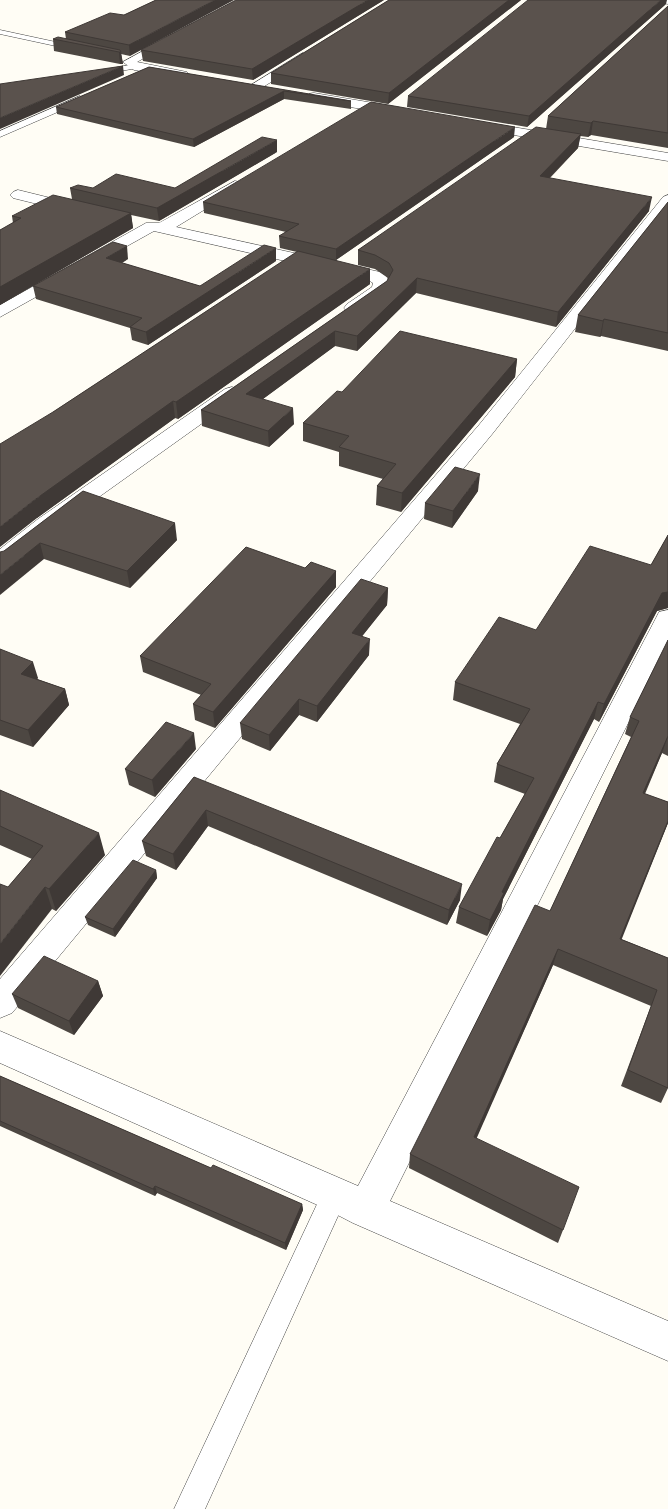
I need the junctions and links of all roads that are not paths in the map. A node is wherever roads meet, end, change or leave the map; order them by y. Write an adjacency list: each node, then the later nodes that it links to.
1 (660, 0): 2 (street)
2 (668, 1)
3 (185, 31): 7 (street)
4 (0, 32): 5 (lane)
5 (86, 50)
6 (312, 51): 10 (street)
7 (130, 65): 8 (lane); 9 (street)
8 (86, 74)
9 (198, 77)
10 (273, 90)
11 (302, 95): 14 (street)
12 (88, 96): 20 (lane)
13 (408, 98): 15 (street)
14 (368, 106): 15 (street); 17 (street)
15 (392, 110): 16 (street)
16 (420, 115)
17 (351, 116)
18 (546, 120): 21 (street)
19 (466, 123): 21 (street)
20 (0, 134)
21 (531, 134): 22 (street); 23 (street)
22 (515, 145)
23 (668, 157)
24 (248, 177): 29 (street)
25 (18, 195): 27 (street)
26 (668, 200): 39 (street)
27 (95, 212)
28 (133, 221): 29 (street)
29 (157, 227): 31 (street); 34 (street)
30 (355, 257): 32 (street)
31 (294, 259): 32 (street); 33 (street)
32 (339, 268): 35 (street)
33 (278, 270)
34 (0, 312)
35 (338, 318)
36 (249, 381): 37 (street)
37 (0, 561)
38 (668, 618): 41 (street)
39 (0, 1002)
40 (0, 1047): 41 (street)
41 (351, 1202): 42 (street); 43 (lane)
42 (668, 1341)
43 (189, 1509)

